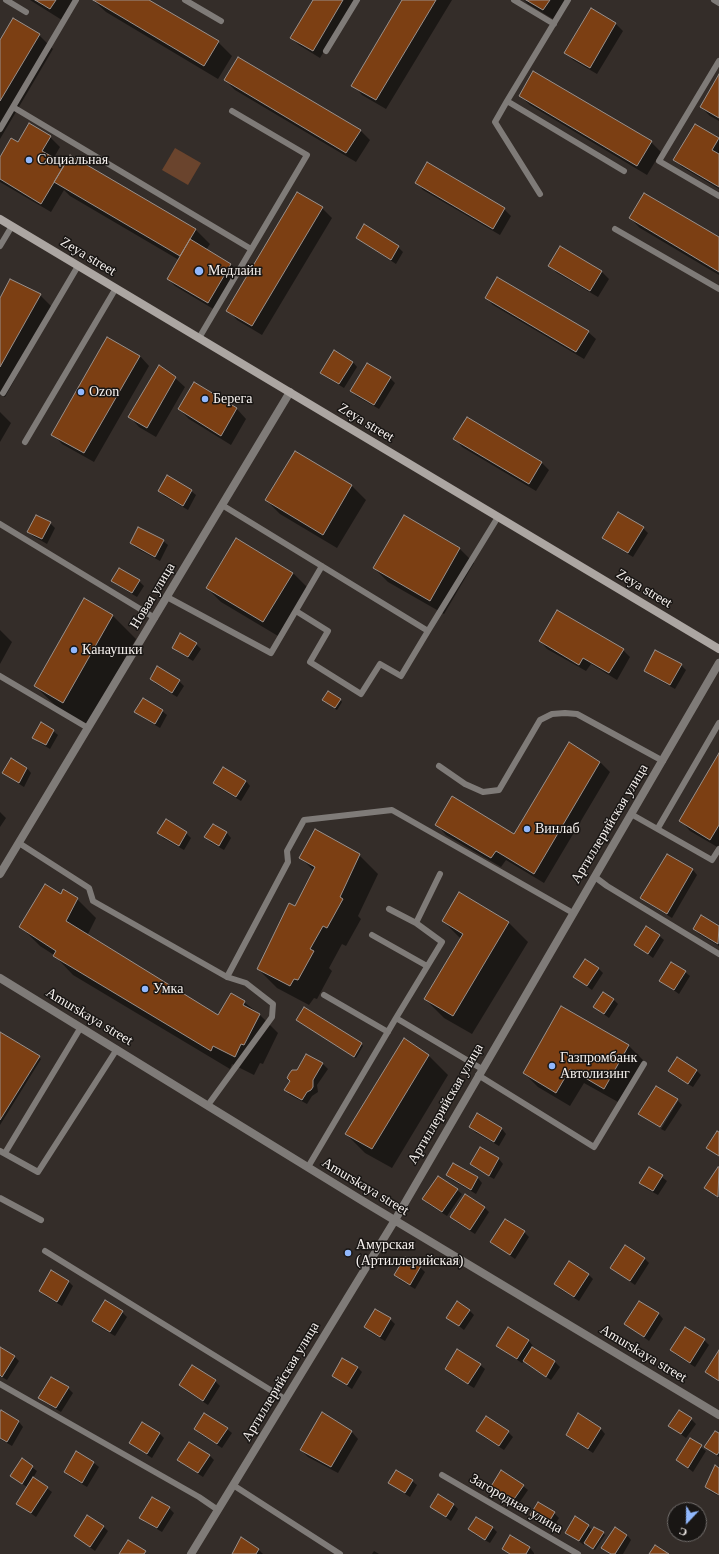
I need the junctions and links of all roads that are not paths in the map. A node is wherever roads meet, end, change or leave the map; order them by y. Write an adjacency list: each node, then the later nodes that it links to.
1 (6, 0): 9 (lane)
2 (76, 0): 15 (lane)
3 (184, 0): 10 (lane)
4 (357, 0): 12 (lane)
5 (514, 0): 11 (lane)
6 (568, 0): 11 (lane)
7 (714, 0): 8 (lane)
8 (719, 3)
9 (26, 12)
10 (221, 21)
11 (554, 24): 14 (lane)
12 (326, 51)
13 (719, 61): 20 (lane)
14 (507, 101): 18 (lane); 19 (lane)
15 (13, 107): 17 (lane); 25 (lane)
16 (232, 111): 25 (lane)
17 (0, 129)
18 (624, 171)
19 (540, 194)
20 (719, 196)
21 (0, 219): 22 (street, Zeya street)
22 (12, 226): 24 (lane); 26 (street, Zeya street)
23 (615, 229): 28 (lane)
24 (0, 246)
25 (251, 249): 29 (lane)
26 (78, 266): 27 (street, Zeya street); 31 (lane)
27 (116, 288): 29 (street, Zeya street); 32 (lane)
28 (719, 288)
29 (199, 338): 30 (street, Zeya street)
30 (290, 392): 33 (street, Новая улица); 34 (street, Zeya street)
31 (3, 393)
32 (25, 442)
33 (222, 505): 36 (lane); 37 (street, Новая улица)
34 (498, 517): 40 (lane); 41 (street, Zeya street)
35 (0, 524): 39 (lane)
36 (322, 566): 38 (lane); 40 (lane)
37 (167, 597): 38 (lane); 39 (street, Новая улица)
38 (296, 611): 40 (lane)
39 (155, 618): 45 (street, Новая улица)
40 (428, 631)
41 (719, 649)
42 (719, 663): 46 (street, Артиллерийская улица)
43 (0, 676): 45 (lane)
44 (719, 723): 49 (lane)
45 (88, 728): 50 (street, Новая улица)
46 (663, 761): 47 (lane); 48 (street, Артиллерийская улица)
47 (439, 766)
48 (631, 814): 49 (lane); 54 (street, Артиллерийская улица)
49 (658, 828): 51 (lane)
50 (19, 843): 52 (street, Новая улица); 61 (lane)
51 (719, 848)
52 (0, 874)
53 (440, 874): 57 (lane)
54 (594, 877): 56 (street, Артиллерийская улица); 59 (lane)
55 (389, 909): 57 (lane)
56 (573, 912): 61 (lane); 69 (street, Артиллерийская улица)
57 (416, 923): 60 (lane)
58 (372, 935): 60 (lane)
59 (719, 954)
60 (427, 966): 64 (lane)
61 (226, 977): 70 (lane)
62 (0, 978): 65 (street, Amurskaya street)
63 (324, 995): 66 (lane)
64 (396, 1018): 66 (lane); 69 (lane)
65 (81, 1027): 67 (street, Amurskaya street); 71 (lane)
66 (388, 1032): 72 (lane)
67 (117, 1050): 70 (street, Amurskaya street); 71 (lane)
68 (644, 1064): 69 (lane)
69 (480, 1072): 75 (street, Артиллерийская улица)
70 (208, 1105): 72 (street, Amurskaya street)
71 (2, 1152)
72 (308, 1167): 75 (street, Amurskaya street)
73 (0, 1198): 74 (lane)
74 (41, 1220)
75 (394, 1220): 78 (street, Артиллерийская улица); 79 (street, Amurskaya street)
76 (45, 1251): 78 (lane)
77 (0, 1384): 82 (lane)
78 (285, 1399): 81 (street, Артиллерийская улица)
79 (719, 1415)
80 (442, 1475): 85 (lane, Загородная улица)
81 (233, 1485): 82 (street, Артиллерийская улица); 84 (lane)
82 (218, 1510): 83 (street, Артиллерийская улица)
83 (191, 1554)
84 (340, 1554)
85 (578, 1554)

